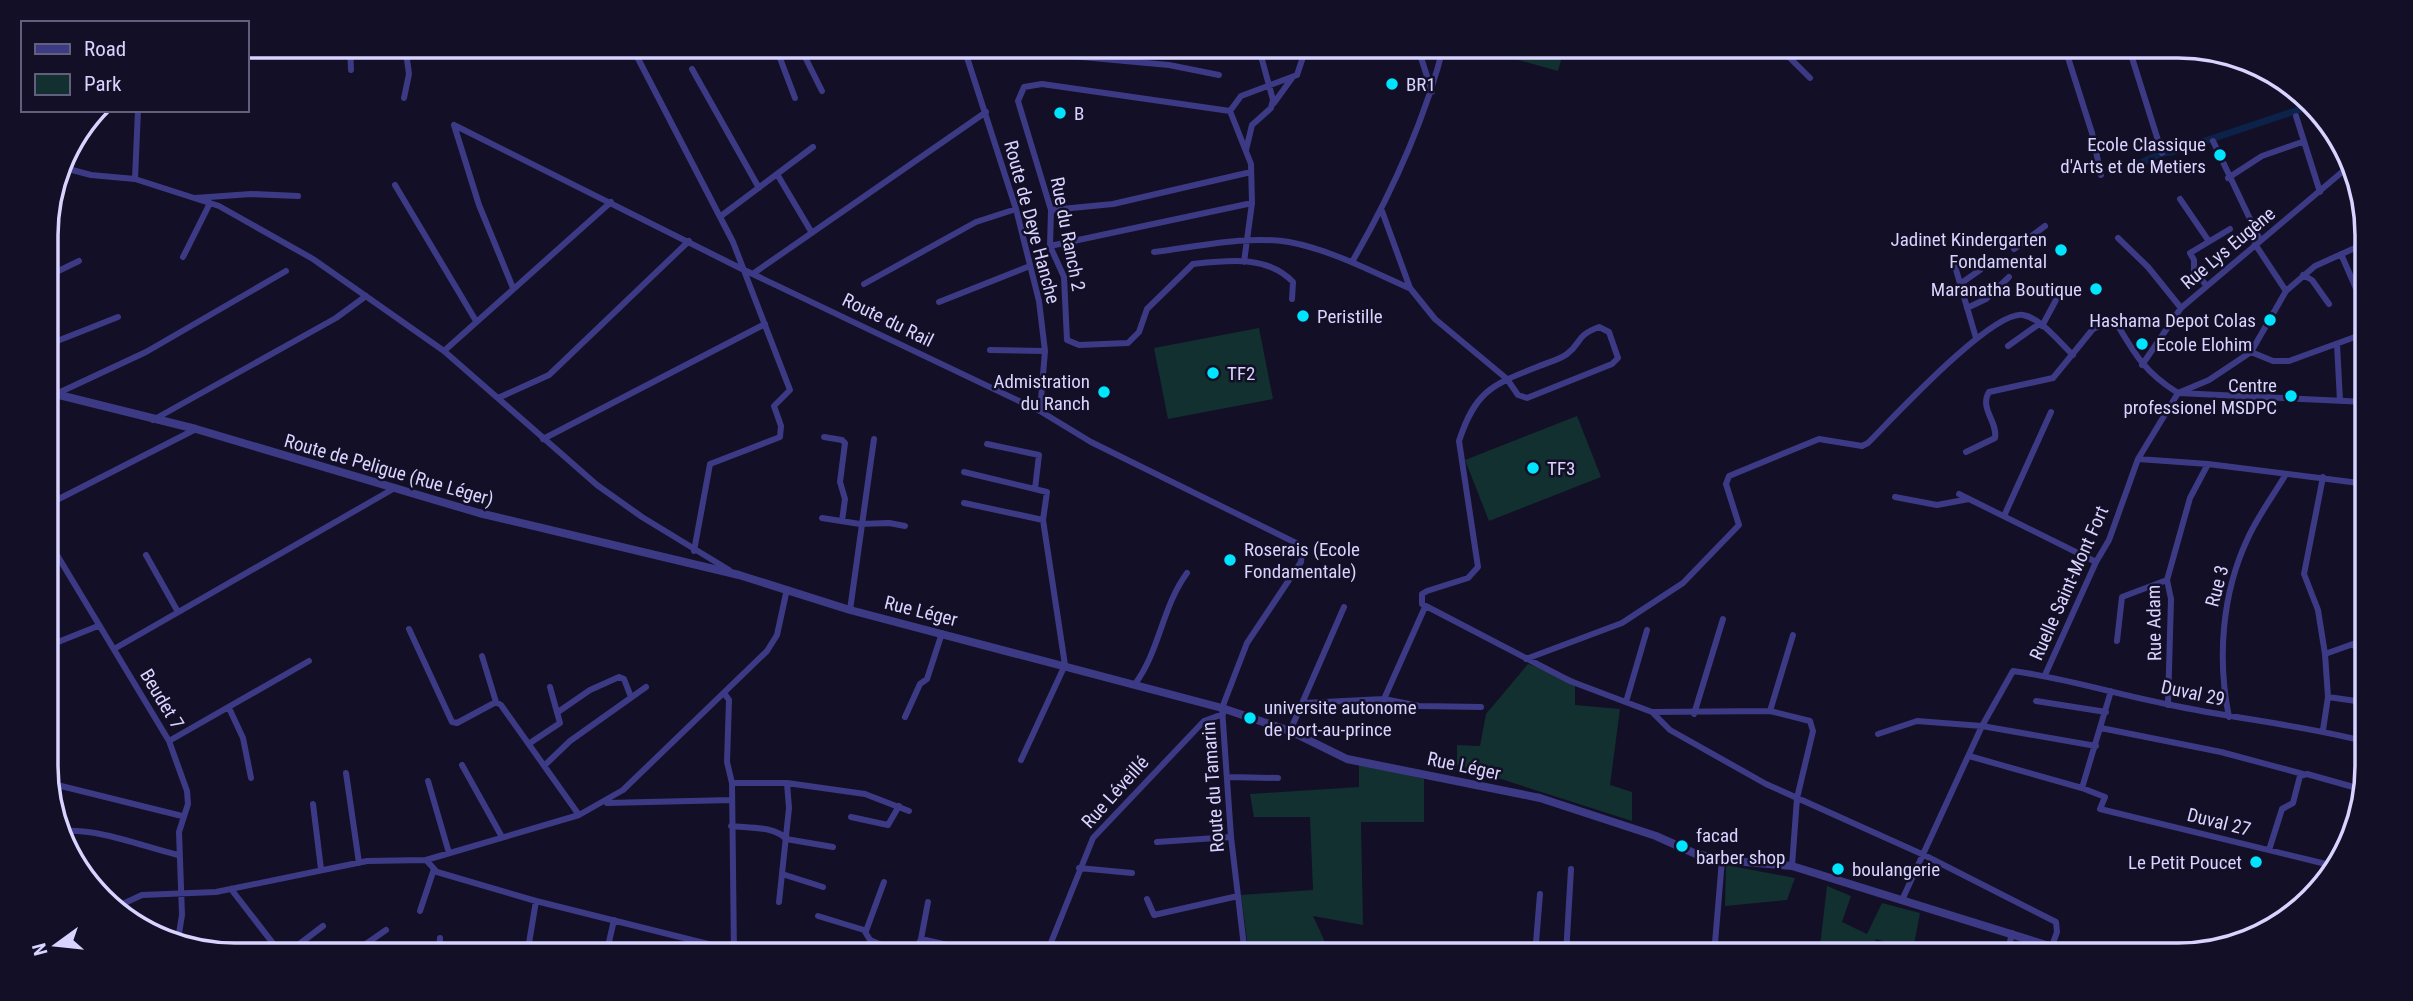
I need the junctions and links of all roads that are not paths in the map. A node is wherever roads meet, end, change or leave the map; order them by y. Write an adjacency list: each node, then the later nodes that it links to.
1 (350, 58): 16 (street)
2 (407, 58): 23 (street)
3 (637, 58): 54 (street)
4 (780, 58): 24 (street)
5 (805, 58): 21 (street)
6 (967, 58): 28 (street, Route de Deye Hanche)
7 (1093, 58): 17 (street)
8 (1261, 58): 20 (street)
9 (1304, 58): 18 (street)
10 (1420, 58): 22 (street)
11 (1441, 58): 22 (street)
12 (1789, 58): 19 (street)
13 (2068, 58): 39 (street)
14 (2131, 58): 34 (street)
15 (692, 69): 43 (street)
16 (351, 70)
17 (1219, 75)
18 (1293, 77): 20 (street); 25 (street)
19 (1810, 78)
20 (1269, 84): 25 (street); 26 (street)
21 (822, 91)
22 (1432, 92): 53 (street)
23 (404, 98)
24 (795, 98)
25 (1273, 104): 33 (street)
26 (1230, 111): 33 (street); 52 (street, Rue du Ranch 2)
27 (138, 112): 41 (street)
28 (986, 112): 51 (street, Route de Deye Hanche); 57 (street)
29 (2296, 116): 31 (street)
30 (2213, 141): 40 (street)
31 (2302, 142): 40 (street); 44 (street)
32 (813, 147): 38 (street)
33 (1246, 151): 37 (street)
34 (2162, 153)
35 (70, 169): 41 (street)
36 (2343, 171): 44 (street, Rue Lys Eugène)
37 (1251, 172): 50 (street); 52 (street)
38 (777, 174): 43 (street); 57 (street)
39 (2101, 175)
40 (2228, 178): 62 (street)
41 (135, 179): 46 (street)
42 (395, 185): 96 (street)
43 (759, 188): 54 (street)
44 (2320, 192): 62 (street, Rue Lys Eugène)
45 (298, 195): 46 (street)
46 (192, 198): 49 (street)
47 (2180, 199): 59 (street)
48 (611, 202): 60 (street, Route du Rail); 85 (street); 85 (street, Route du Rail)
49 (210, 203): 69 (street); 88 (street)
50 (1252, 203): 61 (street); 63 (street)
51 (1016, 209): 73 (street, Route de Deye Hanche); 81 (street)
52 (1051, 210): 63 (street, Rue du Ranch 2)
53 (1382, 211): 72 (street); 86 (street)
54 (721, 216): 74 (street)
55 (2045, 226): 65 (street)
56 (2230, 229): 59 (street)
57 (811, 233): 78 (street)
58 (2118, 239): 94 (street)
59 (2208, 240): 83 (street)
60 (689, 241): 74 (street, Route du Rail); 114 (street)
61 (1246, 242): 66 (street); 71 (street); 72 (street)
62 (2257, 242): 83 (street, Rue Lys Eugène); 87 (street)
63 (1050, 246): 71 (street, Rue du Ranch 2)
64 (2355, 248): 67 (street)
65 (2014, 249)
66 (1154, 251)
67 (2341, 254): 79 (street); 84 (street)
68 (1952, 256): 82 (street)
69 (183, 257)
70 (79, 261): 76 (street)
71 (1244, 262): 89 (street)
72 (1353, 262): 86 (street)
73 (1030, 266): 91 (street); 106 (street, Route de Deye Hanche)
74 (740, 268): 78 (street, Route du Rail); 97 (street)
75 (1980, 270): 82 (street)
76 (58, 271)
77 (286, 271): 111 (street)
78 (754, 273): 117 (street, Route du Rail)
79 (2303, 275): 87 (street); 92 (street)
80 (2009, 277): 93 (street)
81 (864, 284)
82 (1960, 284): 93 (street)
83 (2207, 286): 94 (street, Rue Lys Eugène)
84 (2355, 286)
85 (513, 288): 96 (street)
86 (1410, 288): 110 (street)
87 (2286, 291): 107 (street)
88 (366, 296): 105 (street); 119 (street)
89 (1292, 299)
90 (2056, 300): 98 (street)
91 (939, 302)
92 (2329, 304)
93 (1967, 308): 100 (street)
94 (2181, 308): 109 (street, Rue Lys Eugène)
95 (118, 317): 101 (street)
96 (476, 321): 105 (street)
97 (765, 324): 122 (street); 145 (street)
98 (2040, 325): 100 (street); 103 (street); 108 (street)
99 (2355, 337): 102 (street)
100 (1976, 338): 171 (street)
101 (58, 341)
102 (2336, 344): 107 (street); 115 (street)
103 (2008, 346)
104 (990, 350): 106 (street)
105 (444, 351): 114 (street)
106 (1045, 351): 117 (street, Route de Deye Hanche)
107 (2250, 352): 112 (street)
108 (2073, 355): 109 (street); 125 (street)
109 (2142, 365): 112 (street)
110 (1507, 379): 110 (street); 156 (street)
111 (58, 390)
112 (2178, 393): 115 (street); 126 (street, Ruelle Saint-Mont Fort)
113 (58, 395): 119 (street, Route de Peligue (Rue Léger))
114 (498, 398): 122 (street)
115 (2340, 401): 116 (street)
116 (2355, 402)
117 (1040, 411): 146 (street, Route du Rail)
118 (2051, 412): 139 (street)
119 (153, 420): 120 (street, Route de Peligue (Rue Léger))
120 (196, 429): 132 (street, Route de Peligue (Rue Léger)); 136 (street)
121 (824, 437): 142 (street)
122 (543, 439): 145 (street)
123 (874, 439): 143 (street)
124 (987, 444): 133 (street)
125 (1966, 452)
126 (2137, 459): 127 (street); 149 (street, Ruelle Saint-Mont Fort)
127 (2208, 464): 129 (street); 153 (street, Rue Adam)
128 (964, 472): 133 (street)
129 (2286, 474): 130 (street); 198 (street, Rue 3)
130 (2323, 477): 131 (street); 169 (street)
131 (2355, 482)
132 (393, 489): 150 (street, Route de Peligue (Rue Léger)); 158 (street)
133 (1035, 489): 141 (street)
134 (1959, 494): 137 (street)
135 (1895, 497): 137 (street)
136 (58, 499)
137 (1969, 499): 139 (street)
138 (964, 503): 141 (street)
139 (2004, 516): 149 (street)
140 (822, 518): 142 (street)
141 (1043, 520): 173 (street)
142 (842, 521): 143 (street)
143 (860, 524): 144 (street); 157 (street)
144 (905, 526)
145 (694, 551): 152 (street)
146 (1302, 553): 191 (street, Route du Tamarin)
147 (146, 555): 158 (street)
148 (58, 557): 160 (street, Beudet 7)
149 (2096, 562): 174 (street, Ruelle Saint-Mont Fort)
150 (723, 573): 152 (street, Rue Léger)
151 (1186, 573): 175 (street)
152 (739, 575): 154 (street, Rue Léger)
153 (2167, 580): 165 (street); 188 (street, Rue Adam)
154 (788, 589): 157 (street, Rue Léger); 179 (street)
155 (1344, 607): 187 (street)
156 (1426, 607): 171 (street); 182 (street)
157 (850, 610): 163 (street, Rue Léger)
158 (178, 612): 168 (street)
159 (1723, 619): 196 (street)
160 (98, 626): 166 (street); 168 (street, Beudet 7)
161 (409, 629): 185 (street)
162 (1647, 630): 186 (street)
163 (942, 633): 173 (street, Rue Léger); 197 (street)
164 (1793, 635): 192 (street)
165 (2117, 641)
166 (58, 642)
167 (2355, 647): 169 (street)
168 (114, 649): 205 (street, Beudet 7)
169 (2325, 654): 180 (street)
170 (482, 656): 185 (street)
171 (1526, 659): 186 (street)
172 (309, 661): 189 (street)
173 (1065, 665): 175 (street, Rue Léger); 209 (street)
174 (2045, 675): 178 (street, Duval 29); 199 (street, Duval 29)
175 (1135, 684): 191 (street, Rue Léger)
176 (550, 687): 193 (street)
177 (646, 687): 181 (street)
178 (2111, 691): 188 (street, Duval 29); 195 (street)
179 (724, 693): 218 (street); 225 (street)
180 (2328, 697): 184 (street); 201 (street)
181 (631, 698): 193 (street); 211 (street)
182 (1384, 699): 187 (street); 190 (street)
183 (2036, 701): 195 (street)
184 (2355, 701)
185 (496, 702): 206 (street)
186 (1626, 702): 194 (street)
187 (1304, 703): 202 (street)
188 (2168, 705): 198 (street, Duval 29)
189 (229, 708): 205 (street); 215 (street)
190 (1481, 708)
191 (1223, 711): 202 (street, Rue Léger); 214 (street, Route du Tamarin); 248 (street, Rue Léveillé)
192 (1770, 711): 196 (street); 223 (street)
193 (558, 712): 206 (street)
194 (1652, 712): 196 (street); 223 (street)
195 (2106, 712): 200 (street)
196 (1694, 714)
197 (905, 717)
198 (2228, 717): 201 (street, Duval 29)
199 (1982, 726): 203 (street); 207 (street); 208 (street)
200 (2101, 727): 207 (street); 213 (street)
201 (2323, 730): 204 (street, Duval 29)
202 (1290, 731): 244 (street, Rue Léger)
203 (1878, 734)
204 (2355, 739)
205 (169, 741): 230 (street, Beudet 7)
206 (530, 743): 211 (street)
207 (2096, 746): 222 (street)
208 (1969, 756): 222 (street); 242 (street)
209 (1021, 760)
210 (462, 765): 234 (street)
211 (545, 765): 229 (street)
212 (346, 773): 245 (street)
213 (2303, 774): 221 (street); 239 (street)
214 (1228, 777): 216 (street); 235 (street, Route du Tamarin)
215 (251, 778)
216 (1278, 778)
217 (428, 781): 240 (street)
218 (732, 783): 219 (street); 224 (street)
219 (787, 783): 227 (street); 236 (street)
220 (59, 785): 230 (street)
221 (2354, 787)
222 (2082, 788): 239 (street, Duval 27)
223 (1797, 798): 242 (street); 247 (street)
224 (731, 800): 225 (street); 232 (street)
225 (605, 803): 229 (street)
226 (313, 804): 249 (street)
227 (899, 806): 228 (street); 231 (street)
228 (909, 811)
229 (579, 815): 234 (street)
230 (182, 816): 241 (street, Beudet 7)
231 (851, 817)
232 (731, 826): 236 (street); 283 (street)
233 (71, 832): 241 (street)
234 (502, 837): 240 (street)
235 (1231, 837): 237 (street); 259 (street, Route du Tamarin)
236 (786, 839): 238 (street); 253 (street)
237 (1157, 842)
238 (833, 847)
239 (2269, 850): 246 (street, Duval 27)
240 (449, 853): 243 (street)
241 (178, 855): 257 (street, Beudet 7)
242 (1924, 855): 261 (street); 294 (street)
243 (426, 860): 245 (street); 250 (street)
244 (1721, 860): 247 (street, Rue Léger); 291 (street)
245 (359, 863): 249 (street)
246 (2326, 864)
247 (1792, 866): 261 (street, Rue Léger)
248 (1079, 868): 252 (street); 287 (street, Rue Léveillé)
249 (321, 869): 256 (street)
250 (434, 869): 262 (street); 266 (street)
251 (1571, 869): 290 (street)
252 (1132, 873)
253 (782, 874): 255 (street); 263 (street)
254 (884, 882): 271 (street)
255 (823, 887)
256 (231, 889): 257 (street); 276 (street)
257 (181, 892): 265 (street); 273 (street, Beudet 7)
258 (1540, 894): 289 (street)
259 (1238, 896): 260 (street); 288 (street, Route du Tamarin)
260 (1147, 899)
261 (1902, 900): 272 (street, Rue Léger)
262 (536, 901): 268 (street); 280 (street)
263 (779, 902)
264 (928, 902): 275 (street)
265 (124, 903)
266 (420, 911)
267 (818, 916): 271 (street)
268 (614, 920): 281 (street); 282 (street)
269 (323, 926): 277 (street)
270 (386, 930): 278 (street)
271 (866, 931): 284 (street)
272 (2012, 933): 292 (street); 293 (street, Rue Léger)
273 (178, 934)
274 (440, 938): 279 (street)
275 (921, 939): 285 (street); 286 (street)
276 (273, 943)
277 (300, 943)
278 (368, 943)
279 (440, 943)
280 (529, 943)
281 (610, 943)
282 (698, 943)
283 (735, 943)
284 (878, 943)
285 (920, 943)
286 (939, 943)
287 (1051, 943)
288 (1244, 943)
289 (1536, 943)
290 (1567, 943)
291 (1715, 943)
292 (2010, 943)
293 (2043, 943)
294 (2053, 943)

